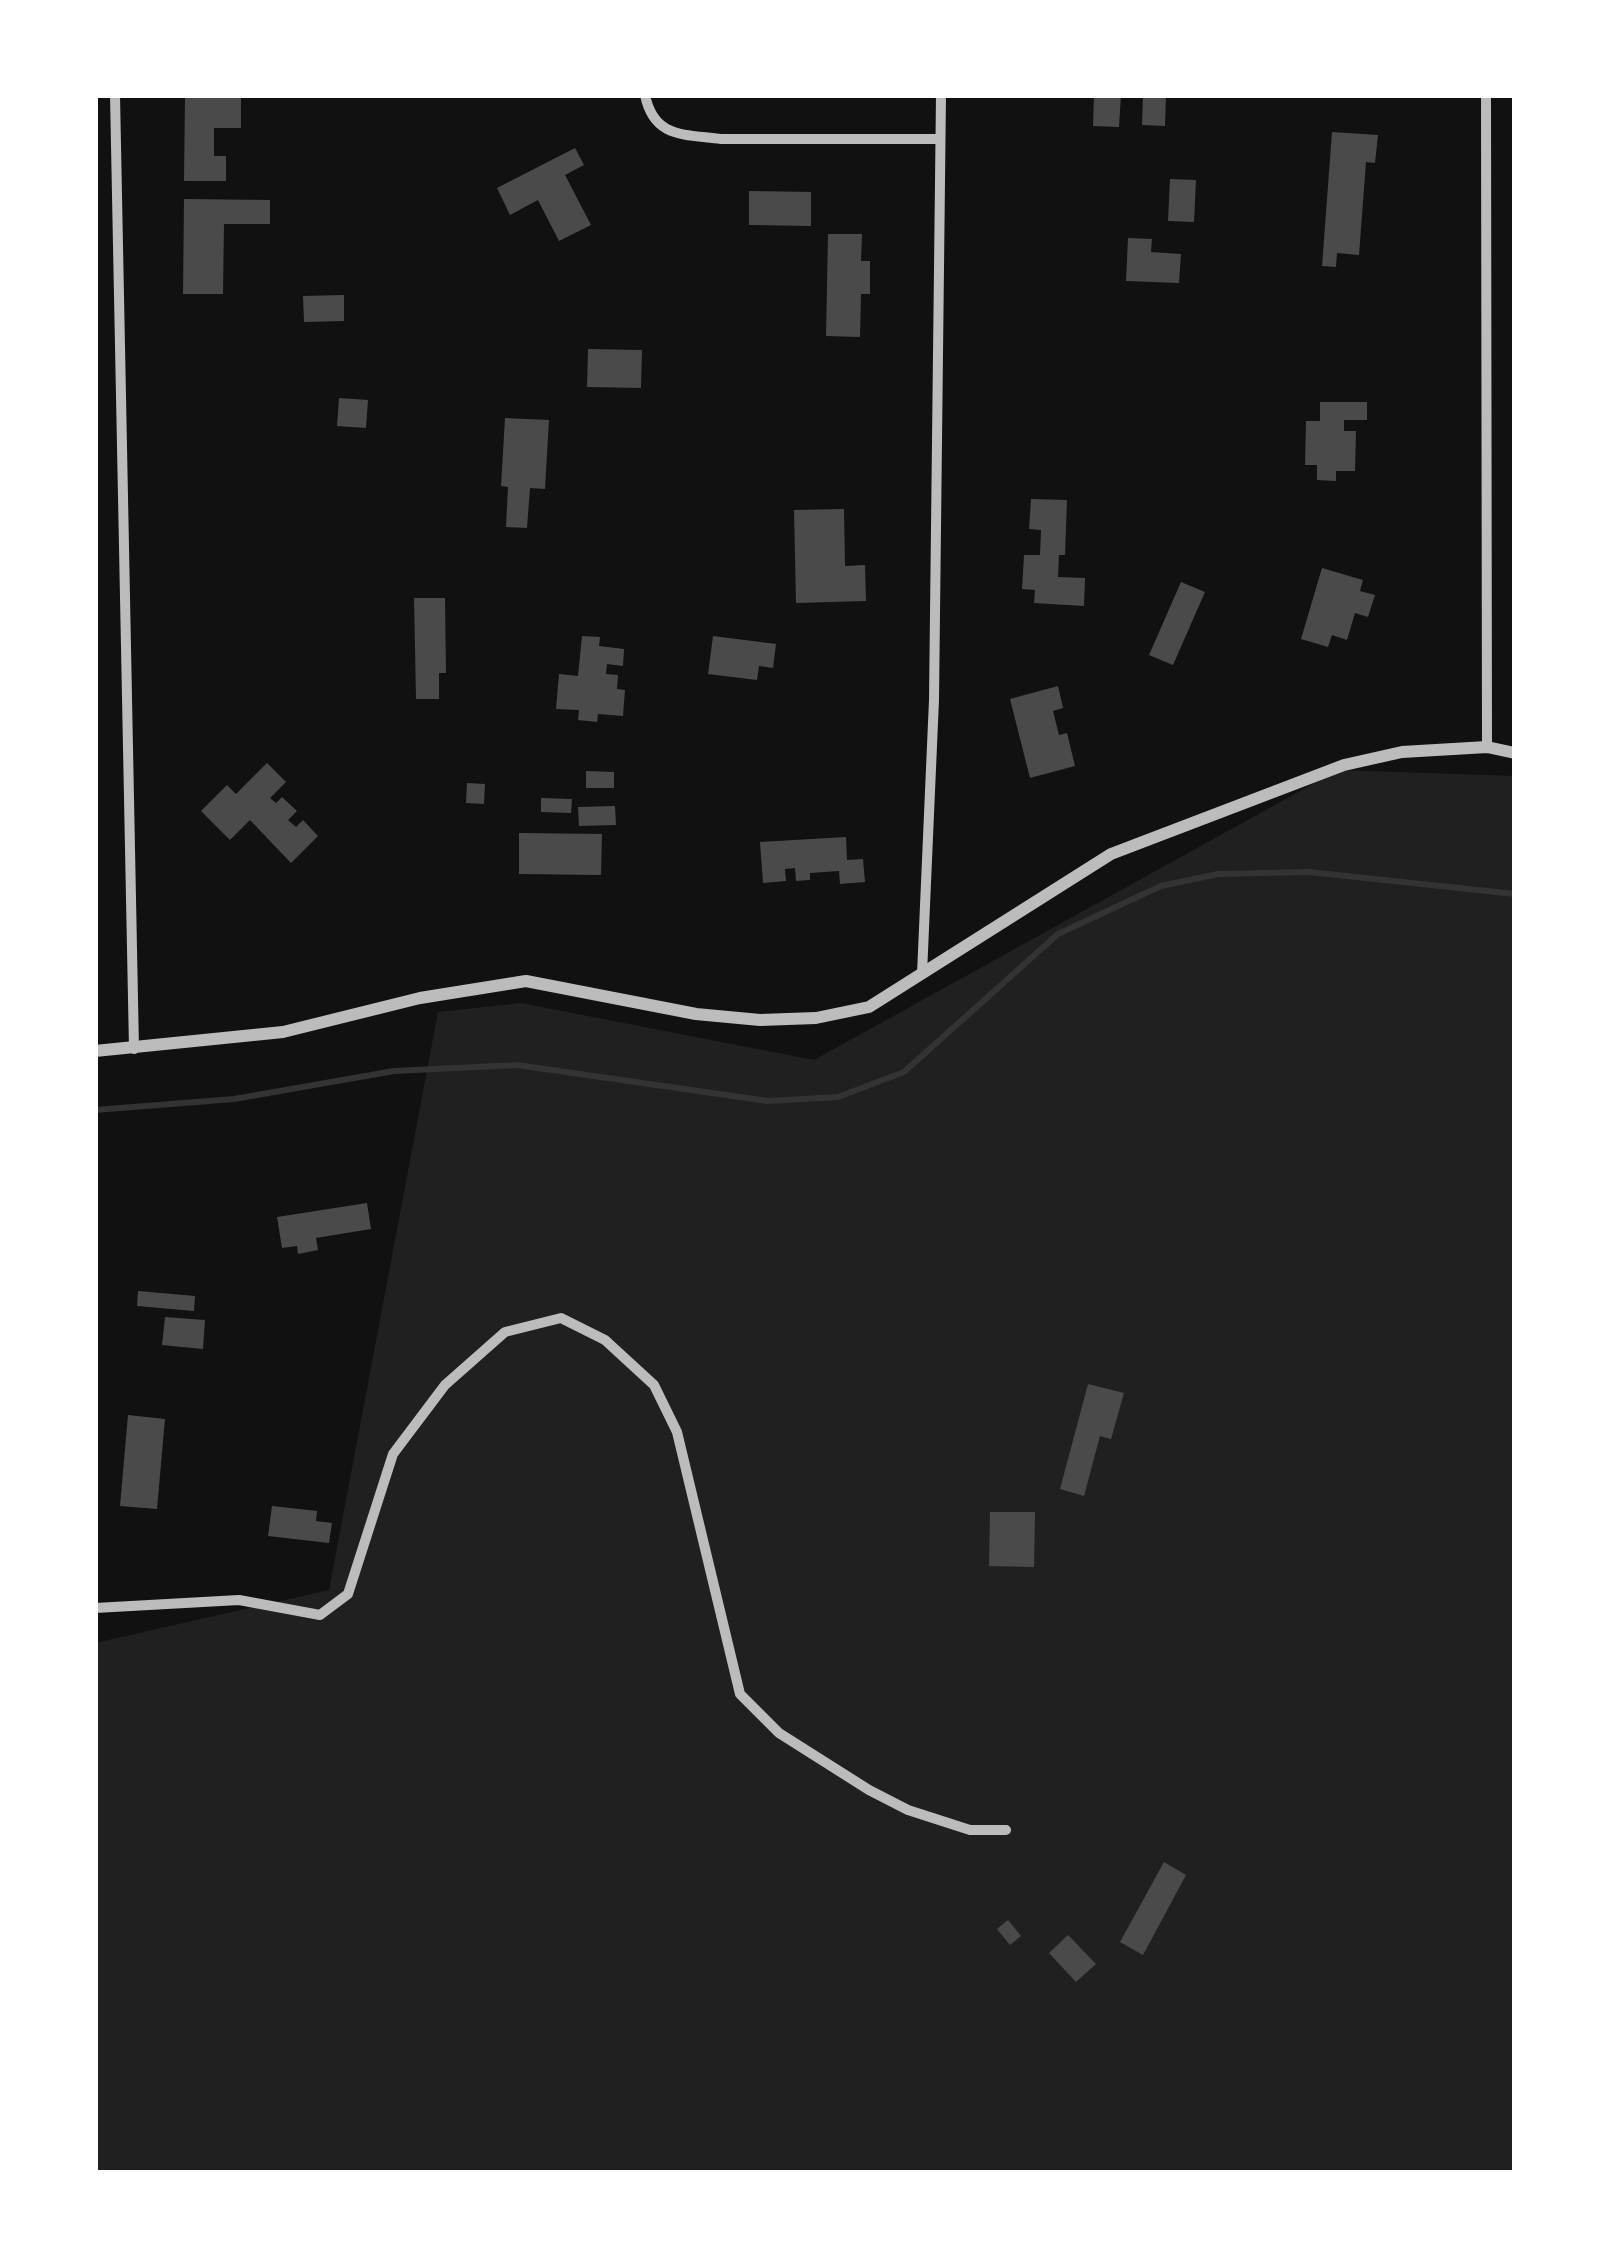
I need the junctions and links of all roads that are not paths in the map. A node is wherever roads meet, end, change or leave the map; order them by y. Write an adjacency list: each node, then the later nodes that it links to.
1 (115, 95): 9 (street)
2 (644, 95): 5 (street)
3 (941, 95): 5 (street)
4 (1486, 95): 6 (street)
5 (940, 138): 8 (street)
6 (1488, 748): 7 (street); 8 (street)
7 (1515, 753)
8 (922, 974): 9 (street)
9 (134, 1049): 10 (street)
10 (95, 1051)
11 (95, 1608): 12 (street)
12 (1006, 1830)

